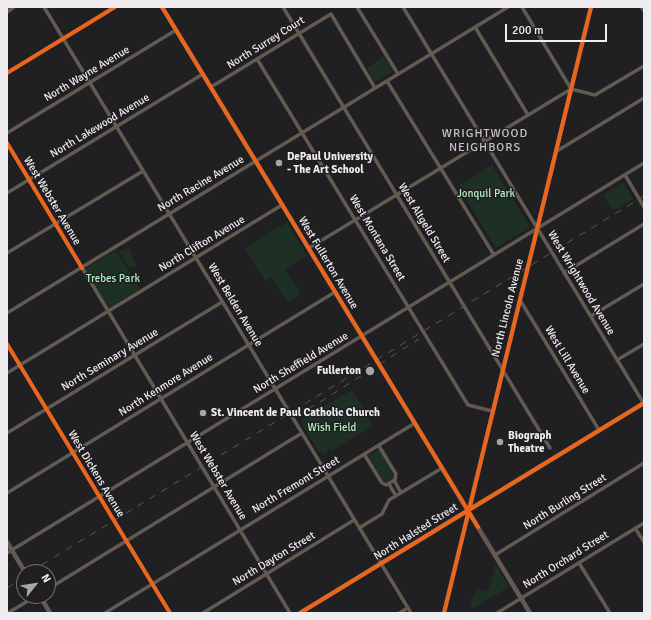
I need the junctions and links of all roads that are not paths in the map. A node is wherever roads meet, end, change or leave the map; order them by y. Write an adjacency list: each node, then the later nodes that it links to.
1 (14, 7): 14 (street)
2 (44, 7): 18 (street, West Belden Avenue)
3 (115, 7): 18 (street)
4 (162, 7): 16 (main road, West Fullerton Avenue)
5 (283, 7): 17 (street, West Altgeld Street)
6 (357, 7): 24 (street)
7 (508, 7): 15 (street, North Racine Avenue)
8 (522, 7): 29 (street)
9 (591, 7): 29 (main road, North Lincoln Avenue)
10 (642, 7): 13 (main road)
11 (409, 8): 12 (street)
12 (404, 9): 19 (street, West Wrightwood Avenue)
13 (644, 10)
14 (7, 12)
15 (475, 27): 19 (street, North Racine Avenue); 32 (street)
16 (176, 30): 23 (main road, West Fullerton Avenue); 26 (street, North Wayne Avenue)
17 (299, 33): 20 (street, North Surrey Court); 28 (street, North Surrey Court); 31 (street, West Altgeld Street)
18 (63, 39): 22 (street); 26 (street, West Belden Avenue)
19 (432, 54): 24 (street, North Racine Avenue); 36 (street, West Wrightwood Avenue)
20 (257, 59): 27 (street, North Surrey Court); 35 (street, West Montana Street)
21 (644, 66): 29 (street)
22 (7, 73)
23 (203, 74): 27 (main road, West Fullerton Avenue); 33 (street, North Lakewood Avenue)
24 (398, 74): 25 (street, North Racine Avenue)
25 (387, 80): 28 (street, North Racine Avenue); 41 (street)
26 (90, 83): 33 (street, West Belden Avenue); 34 (street, North Wayne Avenue)
27 (211, 87): 39 (main road, West Fullerton Avenue)
28 (375, 88): 31 (street, North Racine Avenue)
29 (572, 89): 32 (street); 38 (main road, North Lincoln Avenue)
30 (644, 98): 38 (street)
31 (344, 107): 35 (street, North Racine Avenue); 46 (street, West Altgeld Street)
32 (528, 115): 36 (street)
33 (116, 126): 42 (street, West Belden Avenue); 44 (street, North Lakewood Avenue)
34 (7, 133)
35 (302, 133): 39 (street, North Racine Avenue); 50 (street, West Montana Street)
36 (485, 141): 41 (street); 53 (street, West Wrightwood Avenue)
37 (7, 142): 44 (street, West Webster Avenue)
38 (556, 151): 53 (main road, North Lincoln Avenue)
39 (256, 161): 47 (main road, West Fullerton Avenue); 49 (street, North Racine Avenue)
40 (644, 163): 43 (street, North Sheffield Avenue)
41 (441, 168): 46 (street); 56 (street)
42 (143, 171): 49 (street, West Belden Avenue); 51 (street)
43 (625, 175): 48 (street); 53 (street, North Sheffield Avenue)
44 (29, 180): 45 (street, North Lakewood Avenue); 51 (street, West Webster Avenue)
45 (7, 193)
46 (397, 195): 50 (street); 60 (street, West Altgeld Street)
47 (282, 205): 54 (main road, West Fullerton Avenue); 57 (street, North Clifton Avenue)
48 (644, 207)
49 (169, 214): 57 (street, West Belden Avenue); 58 (street, North Racine Avenue)
50 (356, 220): 54 (street); 65 (street, West Montana Street)
51 (55, 224): 55 (street); 58 (street, West Webster Avenue)
52 (644, 224): 59 (street)
53 (537, 228): 56 (street, North Sheffield Avenue); 59 (street, West Wrightwood Avenue); 63 (main road, North Lincoln Avenue)
54 (309, 248): 62 (main road, West Fullerton Avenue)
55 (7, 253)
56 (494, 255): 60 (street, North Sheffield Avenue)
57 (196, 258): 64 (street, West Belden Avenue); 66 (street, North Clifton Avenue)
58 (82, 268): 66 (street, West Webster Avenue); 67 (street, North Racine Avenue)
59 (564, 273): 68 (street, West Wrightwood Avenue)
60 (450, 282): 65 (street, North Sheffield Avenue); 76 (street, West Altgeld Street)
61 (644, 284): 68 (street)
62 (335, 292): 69 (main road, West Fullerton Avenue); 72 (street, North Kenmore Avenue)
63 (520, 300): 76 (main road, North Lincoln Avenue); 84 (street, West Lill Avenue)
64 (222, 302): 72 (street, West Belden Avenue); 73 (street, North Seminary Avenue)
65 (409, 308): 69 (street, North Sheffield Avenue); 82 (street, West Montana Street)
66 (108, 312): 73 (street, West Webster Avenue); 75 (street, North Clifton Avenue)
67 (7, 313)
68 (591, 316): 74 (street, West Wrightwood Avenue)
69 (362, 336): 78 (street, North Sheffield Avenue); 83 (main road, West Fullerton Avenue)
70 (7, 344): 75 (street, West Dickens Avenue)
71 (644, 344): 74 (street)
72 (248, 345): 78 (street, West Belden Avenue); 79 (street, North Kenmore Avenue)
73 (134, 355): 79 (street, West Webster Avenue); 81 (street, North Seminary Avenue)
74 (617, 360): 80 (street, West Wrightwood Avenue)
75 (20, 365): 77 (street, North Clifton Avenue); 81 (street, West Dickens Avenue)
76 (502, 369): 82 (main road, North Lincoln Avenue); 89 (street, West Altgeld Street)
77 (7, 373)
78 (275, 389): 86 (street, West Belden Avenue); 87 (street, North Sheffield Avenue)
79 (161, 399): 87 (street, West Webster Avenue); 90 (street, North Kenmore Avenue)
80 (644, 404): 84 (main road, North Halsted Street)
81 (46, 409): 85 (street, North Seminary Avenue); 90 (street, West Dickens Avenue)
82 (492, 411): 102 (main road, North Lincoln Avenue)
83 (415, 424): 88 (street, North Fremont Street); 93 (main road, West Fullerton Avenue)
84 (599, 430): 102 (main road, North Halsted Street)
85 (7, 433)
86 (302, 433): 94 (street, West Belden Avenue); 97 (street)
87 (187, 443): 97 (street, West Webster Avenue); 101 (street, North Sheffield Avenue)
88 (379, 446): 91 (street, North Fremont Street); 95 (street)
89 (550, 448)
90 (73, 453): 99 (street, North Kenmore Avenue); 101 (street, West Dickens Avenue)
91 (364, 454): 94 (street, North Fremont Street); 96 (street)
92 (644, 463): 113 (street, North Burling Street)
93 (442, 468): 98 (street); 102 (main road, West Fullerton Avenue)
94 (328, 476): 103 (street, West Belden Avenue); 107 (street, North Fremont Street)
95 (394, 480): 96 (street); 98 (street)
96 (389, 484): 100 (street)
97 (214, 487): 107 (street, West Webster Avenue); 108 (street)
98 (401, 492): 100 (street)
99 (7, 493)
100 (396, 496): 105 (street)
101 (99, 497): 108 (street, West Dickens Avenue); 111 (street, North Sheffield Avenue)
102 (468, 511): 113 (main road, West Fullerton Avenue); 116 (main road, North Halsted Street); 133 (main road, North Lincoln Avenue)
103 (354, 520): 105 (street, West Belden Avenue); 117 (street, North Dayton Street)
104 (644, 523): 106 (street, North Orchard Street)
105 (359, 528): 116 (street, West Belden Avenue)
106 (635, 528): 110 (street); 114 (street, North Orchard Street)
107 (240, 530): 117 (street, West Webster Avenue); 119 (street, North Fremont Street)
108 (126, 541): 118 (street); 119 (street, West Dickens Avenue)
109 (7, 542): 111 (main road)
110 (644, 542)
111 (12, 550): 112 (street, North Sheffield Avenue); 115 (main road)
112 (7, 553)
113 (495, 555): 120 (main road, West Fullerton Avenue)
114 (579, 563): 120 (street, North Orchard Street); 136 (street)
115 (20, 564)
116 (381, 564): 123 (street, West Belden Avenue); 130 (main road, North Halsted Street)
117 (266, 574): 128 (street, North Dayton Street); 129 (street, West Webster Avenue)
118 (56, 583)
119 (152, 584): 126 (street, North Fremont Street); 127 (street, West Dickens Avenue)
120 (521, 598): 134 (street, North Orchard Street); 135 (main road, West Fullerton Avenue)
121 (23, 604): 124 (street)
122 (45, 604): 125 (main road)
123 (408, 608): 131 (street); 132 (street, West Belden Avenue)
124 (8, 613)
125 (50, 613)
126 (105, 613)
127 (170, 613)
128 (203, 613)
129 (290, 613)
130 (300, 613)
131 (400, 613)
132 (411, 613)
133 (444, 613)
134 (497, 613)
135 (530, 613)
136 (610, 613)

